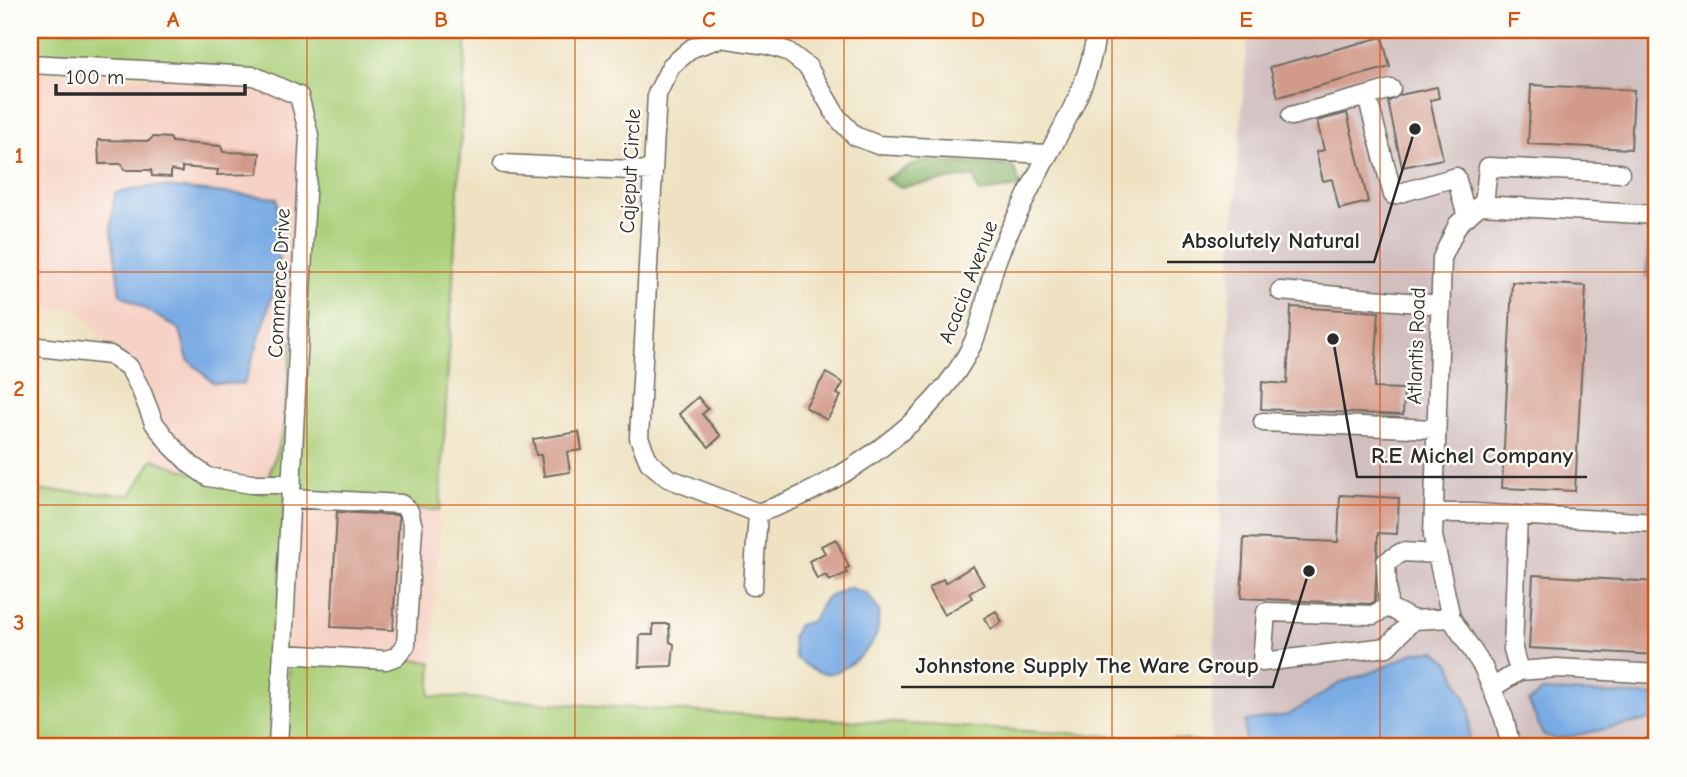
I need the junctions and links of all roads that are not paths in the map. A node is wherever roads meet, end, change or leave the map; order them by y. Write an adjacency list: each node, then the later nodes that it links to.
1 (1096, 30): 6 (street, Acacia Avenue)
2 (30, 64): 18 (street, Commerce Drive)
3 (1391, 89): 4 (street)
4 (1367, 96): 5 (street); 12 (street)
5 (1291, 116)
6 (1047, 154): 8 (street, Cajeput Circle); 19 (street, Acacia Avenue)
7 (503, 164): 8 (street)
8 (653, 171): 19 (street, Cajeput Circle)
9 (1620, 173): 10 (street)
10 (1484, 205): 11 (street); 12 (street, Atlantis Road)
11 (1657, 215)
12 (1467, 216): 14 (street, Atlantis Road)
13 (1280, 291): 14 (street)
14 (1441, 305): 17 (street, Atlantis Road)
15 (30, 346): 18 (street)
16 (1263, 422): 17 (street)
17 (1436, 429): 20 (street, Atlantis Road)
18 (291, 491): 28 (street, Commerce Drive); 28 (street)
19 (758, 513): 24 (street)
20 (1434, 513): 21 (street); 23 (street, Atlantis Road)
21 (1518, 515): 22 (street); 29 (street)
22 (1657, 523)
23 (1437, 554): 25 (street); 26 (street, Atlantis Road)
24 (753, 586)
25 (1388, 607): 27 (street); 27 (street)
26 (1451, 618): 27 (street); 31 (street, Atlantis Road)
27 (1412, 620)
28 (284, 654): 33 (street, Commerce Drive)
29 (1519, 671): 30 (street); 31 (street)
30 (1657, 674)
31 (1492, 688): 34 (street, Atlantis Road)
32 (1657, 746): 35 (street)
33 (278, 747)
34 (1511, 747)
35 (1650, 747)

